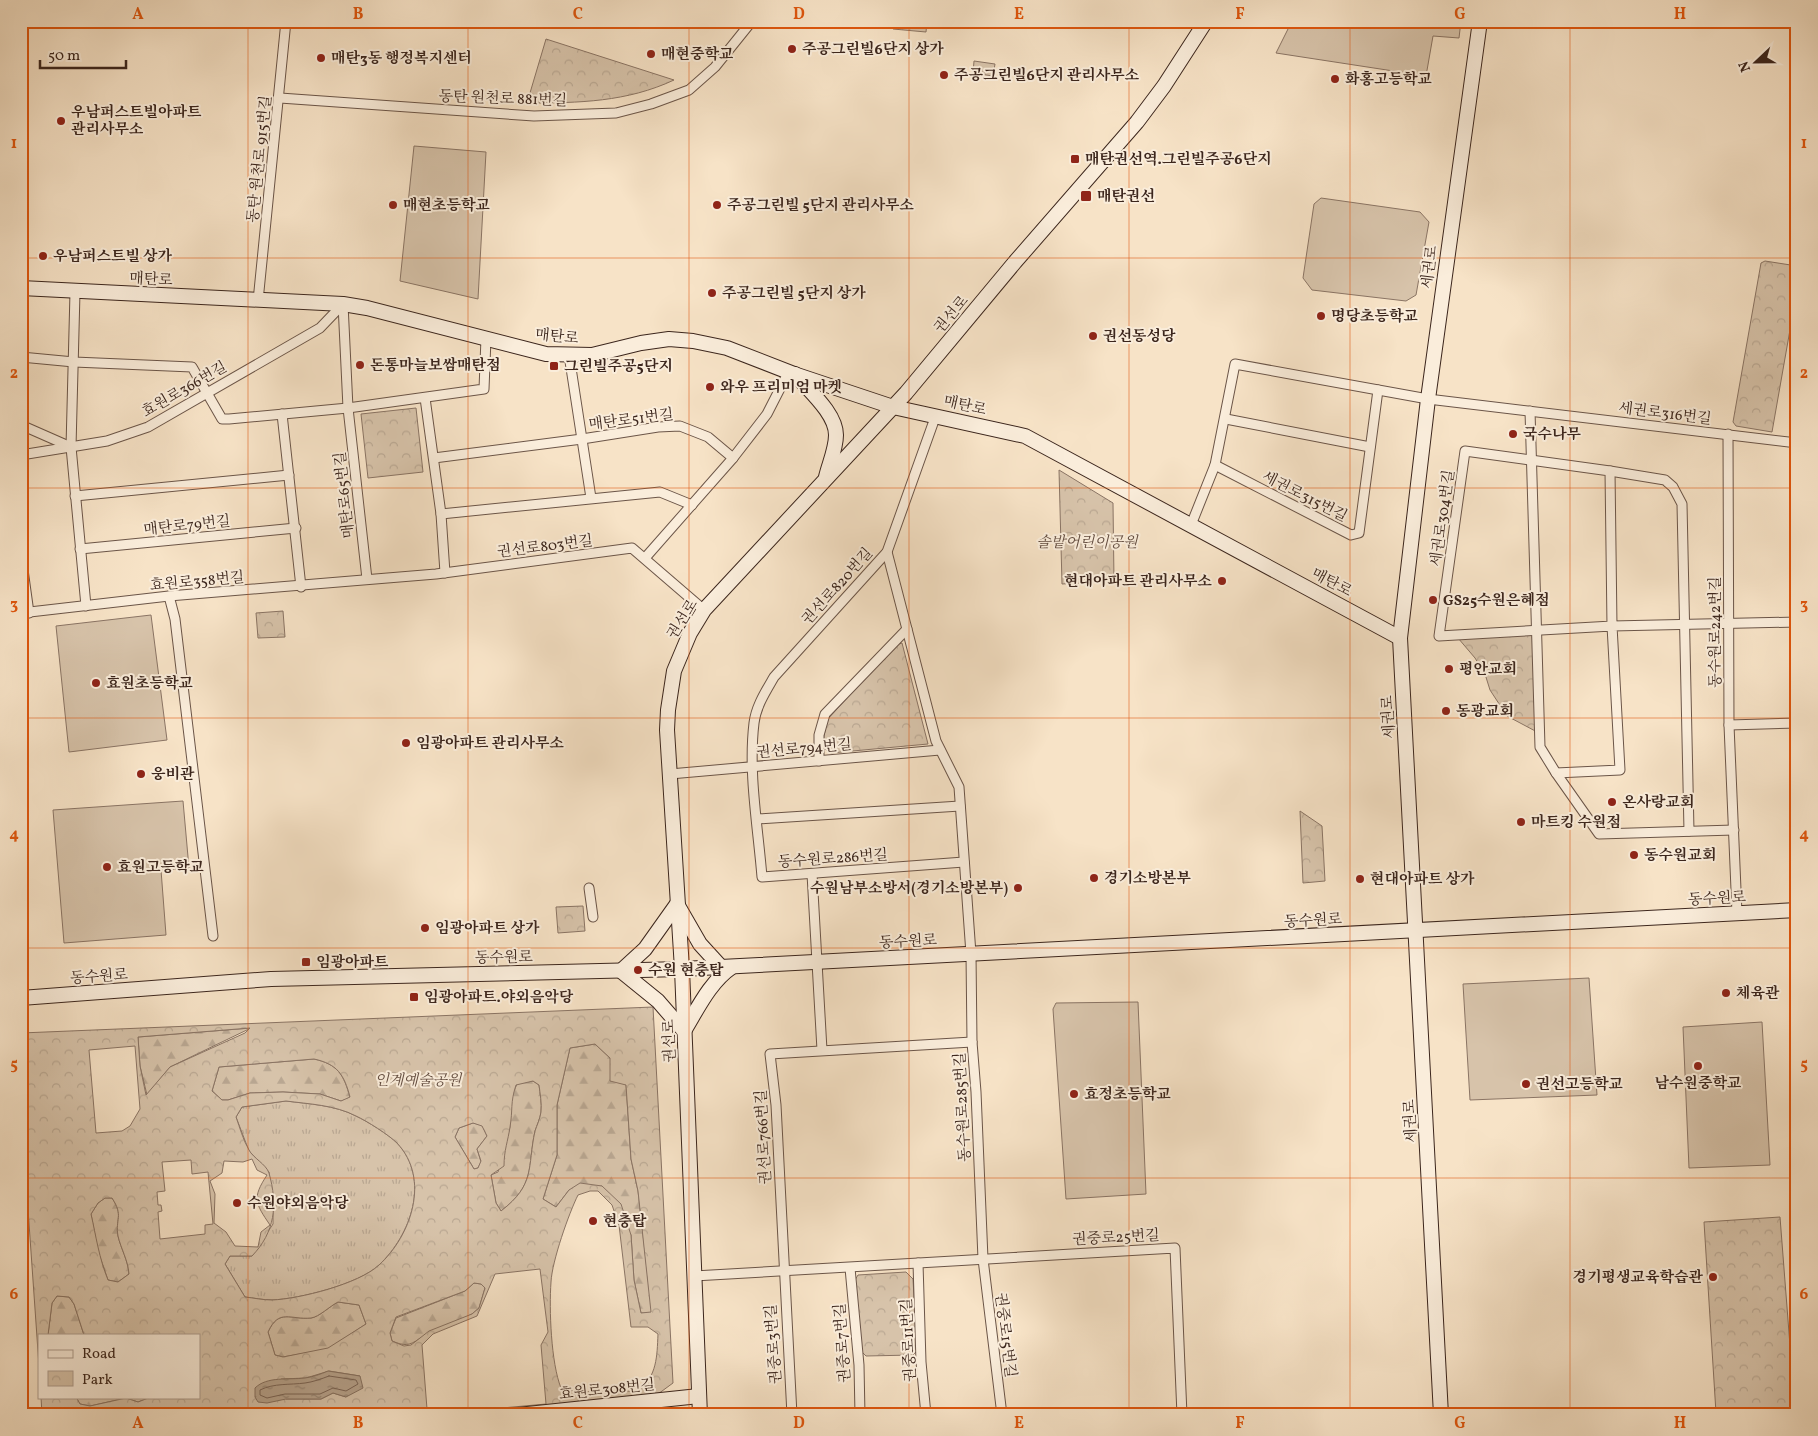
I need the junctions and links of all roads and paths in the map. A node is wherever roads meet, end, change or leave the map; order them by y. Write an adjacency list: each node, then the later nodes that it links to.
1 (286, 21): 5 (street, 동탄 원천로 915번길)
2 (752, 21): 5 (street, 동탄 원천로 881번길)
3 (1206, 21): 19 (street, 권선로)
4 (1480, 21): 18 (street, 세권로)
5 (280, 98): 8 (street, 동탄 원천로 915번길)
6 (21, 288): 7 (street, 매탄로)
7 (75, 292): 8 (street, 매탄로); 13 (street)
8 (258, 300): 9 (street, 매탄로)
9 (343, 304): 10 (street, 매탄로); 16 (street, 효원로366번길); 20 (street, 매탄로65번길)
10 (486, 338): 11 (street, 매탄로); 17 (street)
11 (568, 355): 14 (street, 매탄로); 27 (street, 매탄로51번길)
12 (21, 357): 13 (street)
13 (74, 362): 16 (street); 29 (street)
14 (791, 373): 19 (street, 매탄로); 33 (street); 38 (street)
15 (1378, 390): 18 (street); 24 (street); 30 (street, 세권로315번길)
16 (207, 391): 22 (street); 29 (street, 효원로366번길)
17 (425, 398): 20 (street); 32 (street)
18 (1428, 399): 21 (street, 세권로316번길); 62 (street, 세권로)
19 (893, 407): 23 (street, 매탄로); 38 (street, 권선로)
20 (348, 408): 22 (street); 50 (street, 매탄로65번길)
21 (1530, 411): 26 (street, 세권로316번길); 34 (street)
22 (282, 414): 37 (street)
23 (936, 416): 43 (street, 매탄로); 46 (street, 권선로820번길)
24 (1226, 419): 30 (street); 35 (street)
25 (21, 425): 29 (street)
26 (1728, 434): 28 (street, 세권로316번길); 57 (street, 동수원로242번길)
27 (582, 439): 32 (street, 매탄로51번길); 33 (street, 매탄로51번길); 40 (street, 매탄로51번길)
28 (1797, 443)
29 (71, 447): 31 (street, 효원로366번길); 39 (street)
30 (1370, 447): 35 (street, 세권로315번길)
31 (21, 455)
32 (434, 458): 42 (street)
33 (733, 458): 41 (street)
34 (1532, 460): 36 (street, 세권로304번길); 61 (street); 61 (street, 세권로304번길)
35 (1216, 465): 43 (street)
36 (1610, 471): 58 (street, 세권로304번길); 59 (street)
37 (289, 475): 39 (street); 44 (street)
38 (824, 481): 54 (street, 권선로)
39 (75, 496): 45 (street)
40 (591, 498): 41 (street); 42 (street)
41 (692, 505): 48 (street)
42 (441, 514): 49 (street)
43 (1191, 525): 62 (street, 매탄로)
44 (296, 528): 45 (street, 매탄로79번길); 51 (street)
45 (80, 549): 53 (street)
46 (887, 552): 60 (street); 67 (street, 권선로820번길)
47 (21, 555): 55 (street, 효원로358번길)
48 (645, 558): 49 (street, 권선로803번길); 54 (street, 권선로803번길)
49 (445, 572): 50 (street, 권선로803번길)
50 (367, 579): 51 (street, 효원로358번길)
51 (301, 587): 52 (street, 효원로358번길)
52 (169, 596): 53 (street, 효원로358번길); 82 (street)
53 (86, 606): 55 (street, 효원로358번길)
54 (704, 610): 68 (street, 권선로)
55 (25, 613)
56 (1797, 622): 57 (street, 세권로304번길)
57 (1728, 623): 58 (street, 세권로304번길); 64 (street, 동수원로242번길)
58 (1684, 624): 59 (street, 세권로304번길); 73 (street, 세권로304번길)
59 (1612, 626): 61 (street, 세권로304번길); 69 (street)
60 (907, 629): 65 (street); 66 (street)
61 (1538, 630): 69 (street)
62 (1400, 638): 81 (street, 세권로)
63 (1797, 723): 64 (street)
64 (1729, 725): 72 (street, 동수원로242번길)
65 (940, 750): 66 (street, 권선로794번길); 70 (street)
66 (819, 761): 67 (street, 권선로794번길)
67 (753, 766): 68 (street, 권선로794번길); 71 (street, 동수원로286번길)
68 (670, 774): 77 (street, 권선로)
69 (1556, 774): 73 (street)
70 (960, 806): 71 (street); 74 (street)
71 (757, 819): 75 (street, 동수원로286번길)
72 (1734, 830): 73 (street); 79 (street, 동수원로242번길)
73 (1689, 831)
74 (964, 862): 75 (street, 동수원로286번길); 83 (street)
75 (812, 874): 84 (street)
76 (590, 888): 80 (street)
77 (677, 904): 85 (street); 86 (street, 권선로); 87 (street)
78 (1797, 910): 79 (street, 동수원로)
79 (1737, 913): 81 (street, 동수원로)
80 (593, 917)
81 (1416, 931): 83 (street, 동수원로); 105 (street, 세권로)
82 (213, 936)
83 (971, 954): 84 (street, 동수원로); 90 (street, 동수원로285번길)
84 (818, 962): 85 (street, 동수원로); 91 (street)
85 (726, 967): 86 (street, 동수원로); 89 (street)
86 (682, 969): 87 (street, 동수원로); 89 (street, 권선로)
87 (621, 971): 88 (street, 동수원로); 89 (street)
88 (21, 998)
89 (684, 1030): 96 (street, 권선로)
90 (972, 1042): 91 (street); 92 (street, 동수원로285번길)
91 (822, 1050): 95 (street, 권선로766번길)
92 (983, 1259): 93 (street); 103 (street, 권중로15번길); 104 (street, 권중로25번길)
93 (918, 1263): 94 (street); 102 (street, 권중로11번길)
94 (850, 1268): 95 (street); 101 (street, 권중로7번길)
95 (783, 1271): 96 (street); 100 (street, 권중로3번길)
96 (694, 1276): 97 (street, 권선로)
97 (698, 1396): 98 (street, 효원로308번길); 99 (street, 권선로)
98 (518, 1415)
99 (700, 1415)
100 (792, 1415)
101 (860, 1415)
102 (926, 1415)
103 (1002, 1415)
104 (1182, 1415)
105 (1441, 1415)

